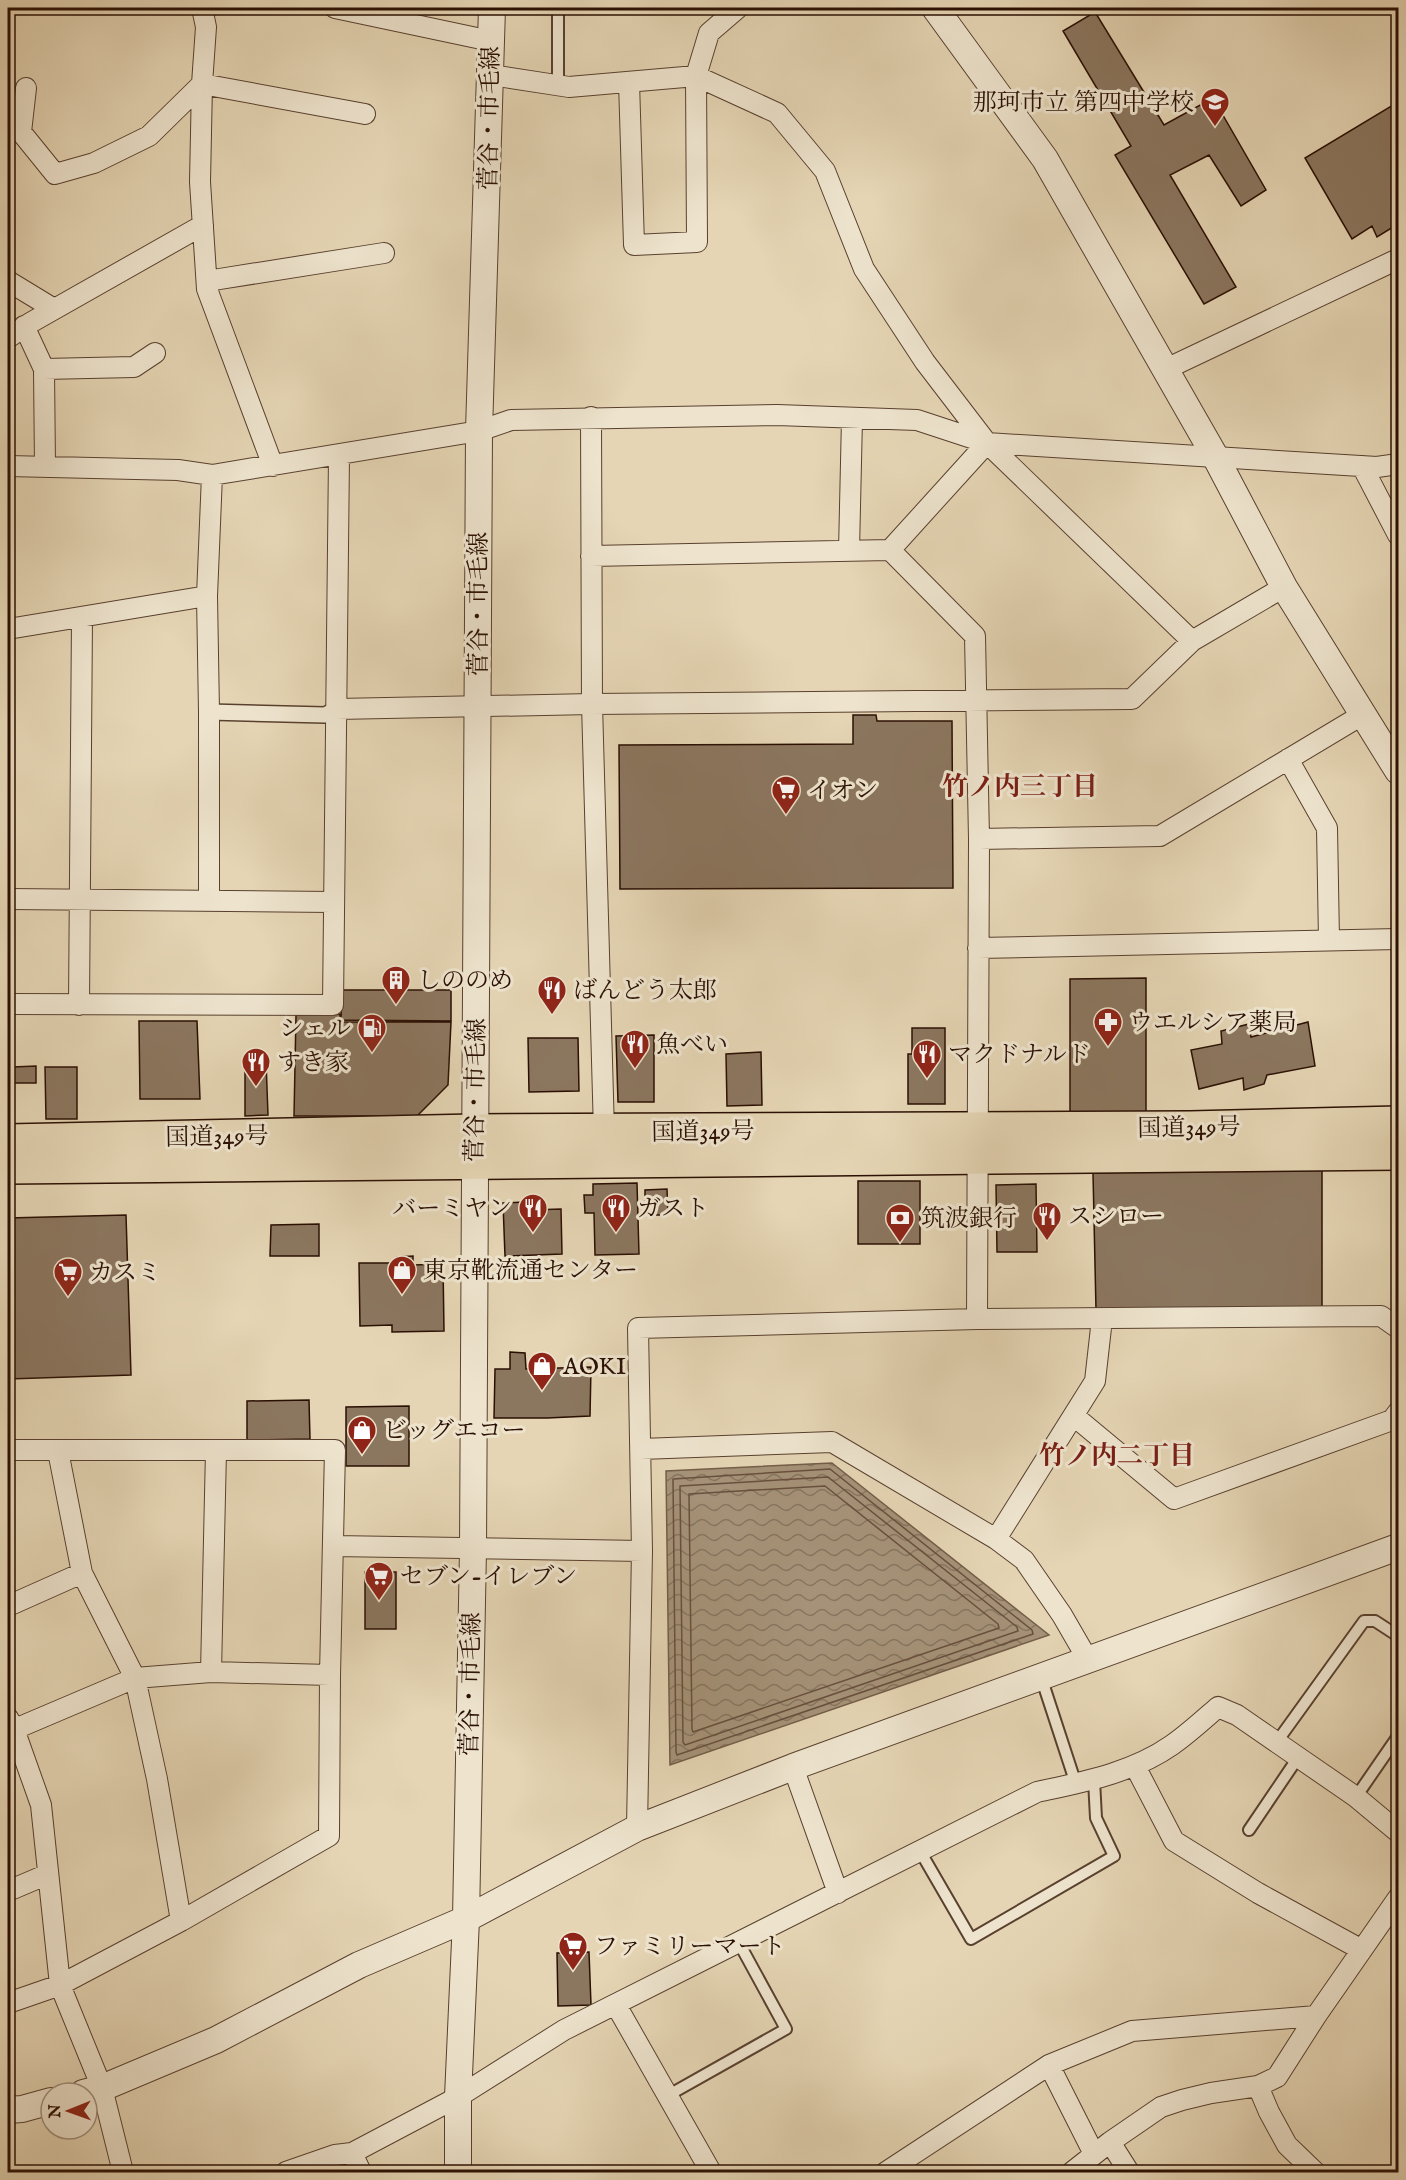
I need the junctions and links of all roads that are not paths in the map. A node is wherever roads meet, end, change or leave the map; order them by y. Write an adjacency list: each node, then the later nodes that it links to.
1 (202, 8): 11 (street)
2 (335, 8): 7 (street)
3 (492, 8): 7 (street, 菅谷・市毛線)
4 (558, 8): 12 (lane)
5 (738, 8): 9 (street)
6 (934, 8): 25 (street)
7 (491, 41): 8 (street, 菅谷・市毛線)
8 (491, 75): 12 (street); 28 (street, 菅谷・市毛線)
9 (696, 76): 10 (street); 10 (street); 29 (street)
10 (629, 82): 12 (street)
11 (202, 84): 13 (street); 14 (street); 15 (street)
12 (558, 85)
13 (26, 88)
14 (365, 114)
15 (203, 225): 19 (street); 20 (street)
16 (384, 253): 19 (street)
17 (1398, 259): 25 (street)
18 (8, 281): 20 (street)
19 (207, 281): 34 (street)
20 (54, 309): 21 (street)
21 (24, 326): 22 (street); 24 (street)
22 (8, 338)
23 (155, 353): 24 (street)
24 (44, 369): 36 (street)
25 (1167, 369): 31 (street)
26 (591, 417): 27 (street); 28 (street); 41 (street)
27 (852, 418): 29 (street); 40 (street)
28 (479, 431): 30 (street); 49 (street, 菅谷・市毛線)
29 (987, 443): 31 (street); 39 (street); 46 (street)
30 (339, 456): 34 (street); 50 (street)
31 (1216, 458): 35 (street); 42 (street)
32 (1398, 464): 35 (street)
33 (8, 466): 36 (street)
34 (273, 466): 37 (street)
35 (1362, 466): 38 (street)
36 (45, 467): 37 (street)
37 (212, 475): 43 (street)
38 (1398, 535)
39 (890, 550): 40 (street); 47 (street)
40 (849, 551): 41 (street)
41 (591, 556): 48 (street)
42 (1284, 587): 46 (street); 52 (street)
43 (207, 596): 44 (street); 51 (street)
44 (82, 617): 45 (street); 57 (street)
45 (8, 629)
46 (1192, 641): 47 (street)
47 (978, 700): 48 (street); 55 (street)
48 (592, 704): 49 (street); 66 (street)
49 (477, 706): 50 (street); 69 (street, 菅谷・市毛線)
50 (337, 710): 51 (street); 59 (street)
51 (209, 712): 58 (street)
52 (1362, 715): 53 (street); 54 (street)
53 (1288, 759): 55 (street); 61 (street)
54 (1398, 771)
55 (980, 839): 62 (street)
56 (8, 899): 57 (street)
57 (80, 900): 58 (street); 64 (street)
58 (208, 901): 59 (street)
59 (333, 902): 64 (street)
60 (1398, 939): 61 (street)
61 (1329, 940): 62 (street)
62 (978, 948): 68 (street)
63 (8, 1004): 64 (street)
64 (79, 1005)
65 (1398, 1123): 68 (highway, 国道349号)
66 (604, 1132): 68 (highway, 国道349号); 69 (highway, 国道349号)
67 (8, 1141): 69 (highway, 国道349号)
68 (978, 1143): 69 (highway, 国道349号); 70 (highway, 国道349号); 72 (street)
69 (474, 1146): 71 (highway, 国道349号); 84 (street, 菅谷・市毛線)
70 (1398, 1153)
71 (8, 1167)
72 (977, 1319): 73 (street); 77 (street)
73 (1102, 1319): 74 (street); 76 (street)
74 (1398, 1328)
75 (1398, 1412): 76 (street)
76 (1074, 1416): 81 (street)
77 (640, 1449): 81 (street); 85 (street)
78 (8, 1450): 79 (street)
79 (58, 1451): 80 (street); 86 (street)
80 (216, 1451): 82 (street); 90 (street)
81 (996, 1539): 89 (street)
82 (333, 1546): 84 (street); 91 (street)
83 (1398, 1546): 89 (street)
84 (472, 1549): 85 (street); 110 (street, 菅谷・市毛線)
85 (642, 1551): 102 (street)
86 (82, 1573): 87 (street); 93 (street)
87 (8, 1606)
88 (1398, 1636): 96 (lane)
89 (1088, 1660): 92 (street)
90 (211, 1672): 91 (street); 93 (street)
91 (330, 1675): 111 (street)
92 (1041, 1677): 99 (street); 100 (lane)
93 (135, 1678): 94 (street); 111 (street)
94 (10, 1726): 106 (street)
95 (1398, 1736): 101 (lane)
96 (1276, 1743): 97 (street); 98 (street)
97 (1297, 1758): 101 (street); 103 (lane)
98 (1135, 1766): 100 (street); 113 (street)
99 (793, 1767): 102 (street); 108 (street)
100 (1085, 1782): 105 (street); 105 (lane)
101 (1356, 1797): 104 (street)
102 (637, 1828): 110 (street)
103 (1250, 1830)
104 (1398, 1832)
105 (920, 1851): 108 (street)
106 (48, 1874): 107 (street); 114 (street)
107 (8, 1891)
108 (838, 1893): 112 (street)
109 (1398, 1898): 113 (street)
110 (466, 1919): 121 (street); 123 (street, 菅谷・市毛線)
111 (180, 1921): 114 (street)
112 (739, 1943): 116 (street); 122 (lane)
113 (1362, 1950): 117 (street)
114 (60, 1985): 115 (street); 119 (street)
115 (8, 2004)
116 (616, 2005): 122 (street); 123 (street)
117 (1316, 2016): 118 (street); 120 (street)
118 (1049, 2065): 129 (street); 135 (street)
119 (90, 2081)
120 (1258, 2086): 127 (street); 138 (street)
121 (99, 2089)
122 (667, 2096): 134 (street)
123 (458, 2097): 128 (street); 133 (street, 菅谷・市毛線)
124 (39, 2104): 126 (street)
125 (99, 2107): 130 (street)
126 (8, 2110)
127 (1110, 2142): 129 (street); 137 (street)
128 (352, 2152): 131 (street); 132 (street)
129 (1094, 2154): 136 (street)
130 (123, 2172)
131 (286, 2172)
132 (361, 2172)
133 (458, 2172)
134 (711, 2172)
135 (886, 2172)
136 (1072, 2172)
137 (1129, 2172)
138 (1315, 2172)

